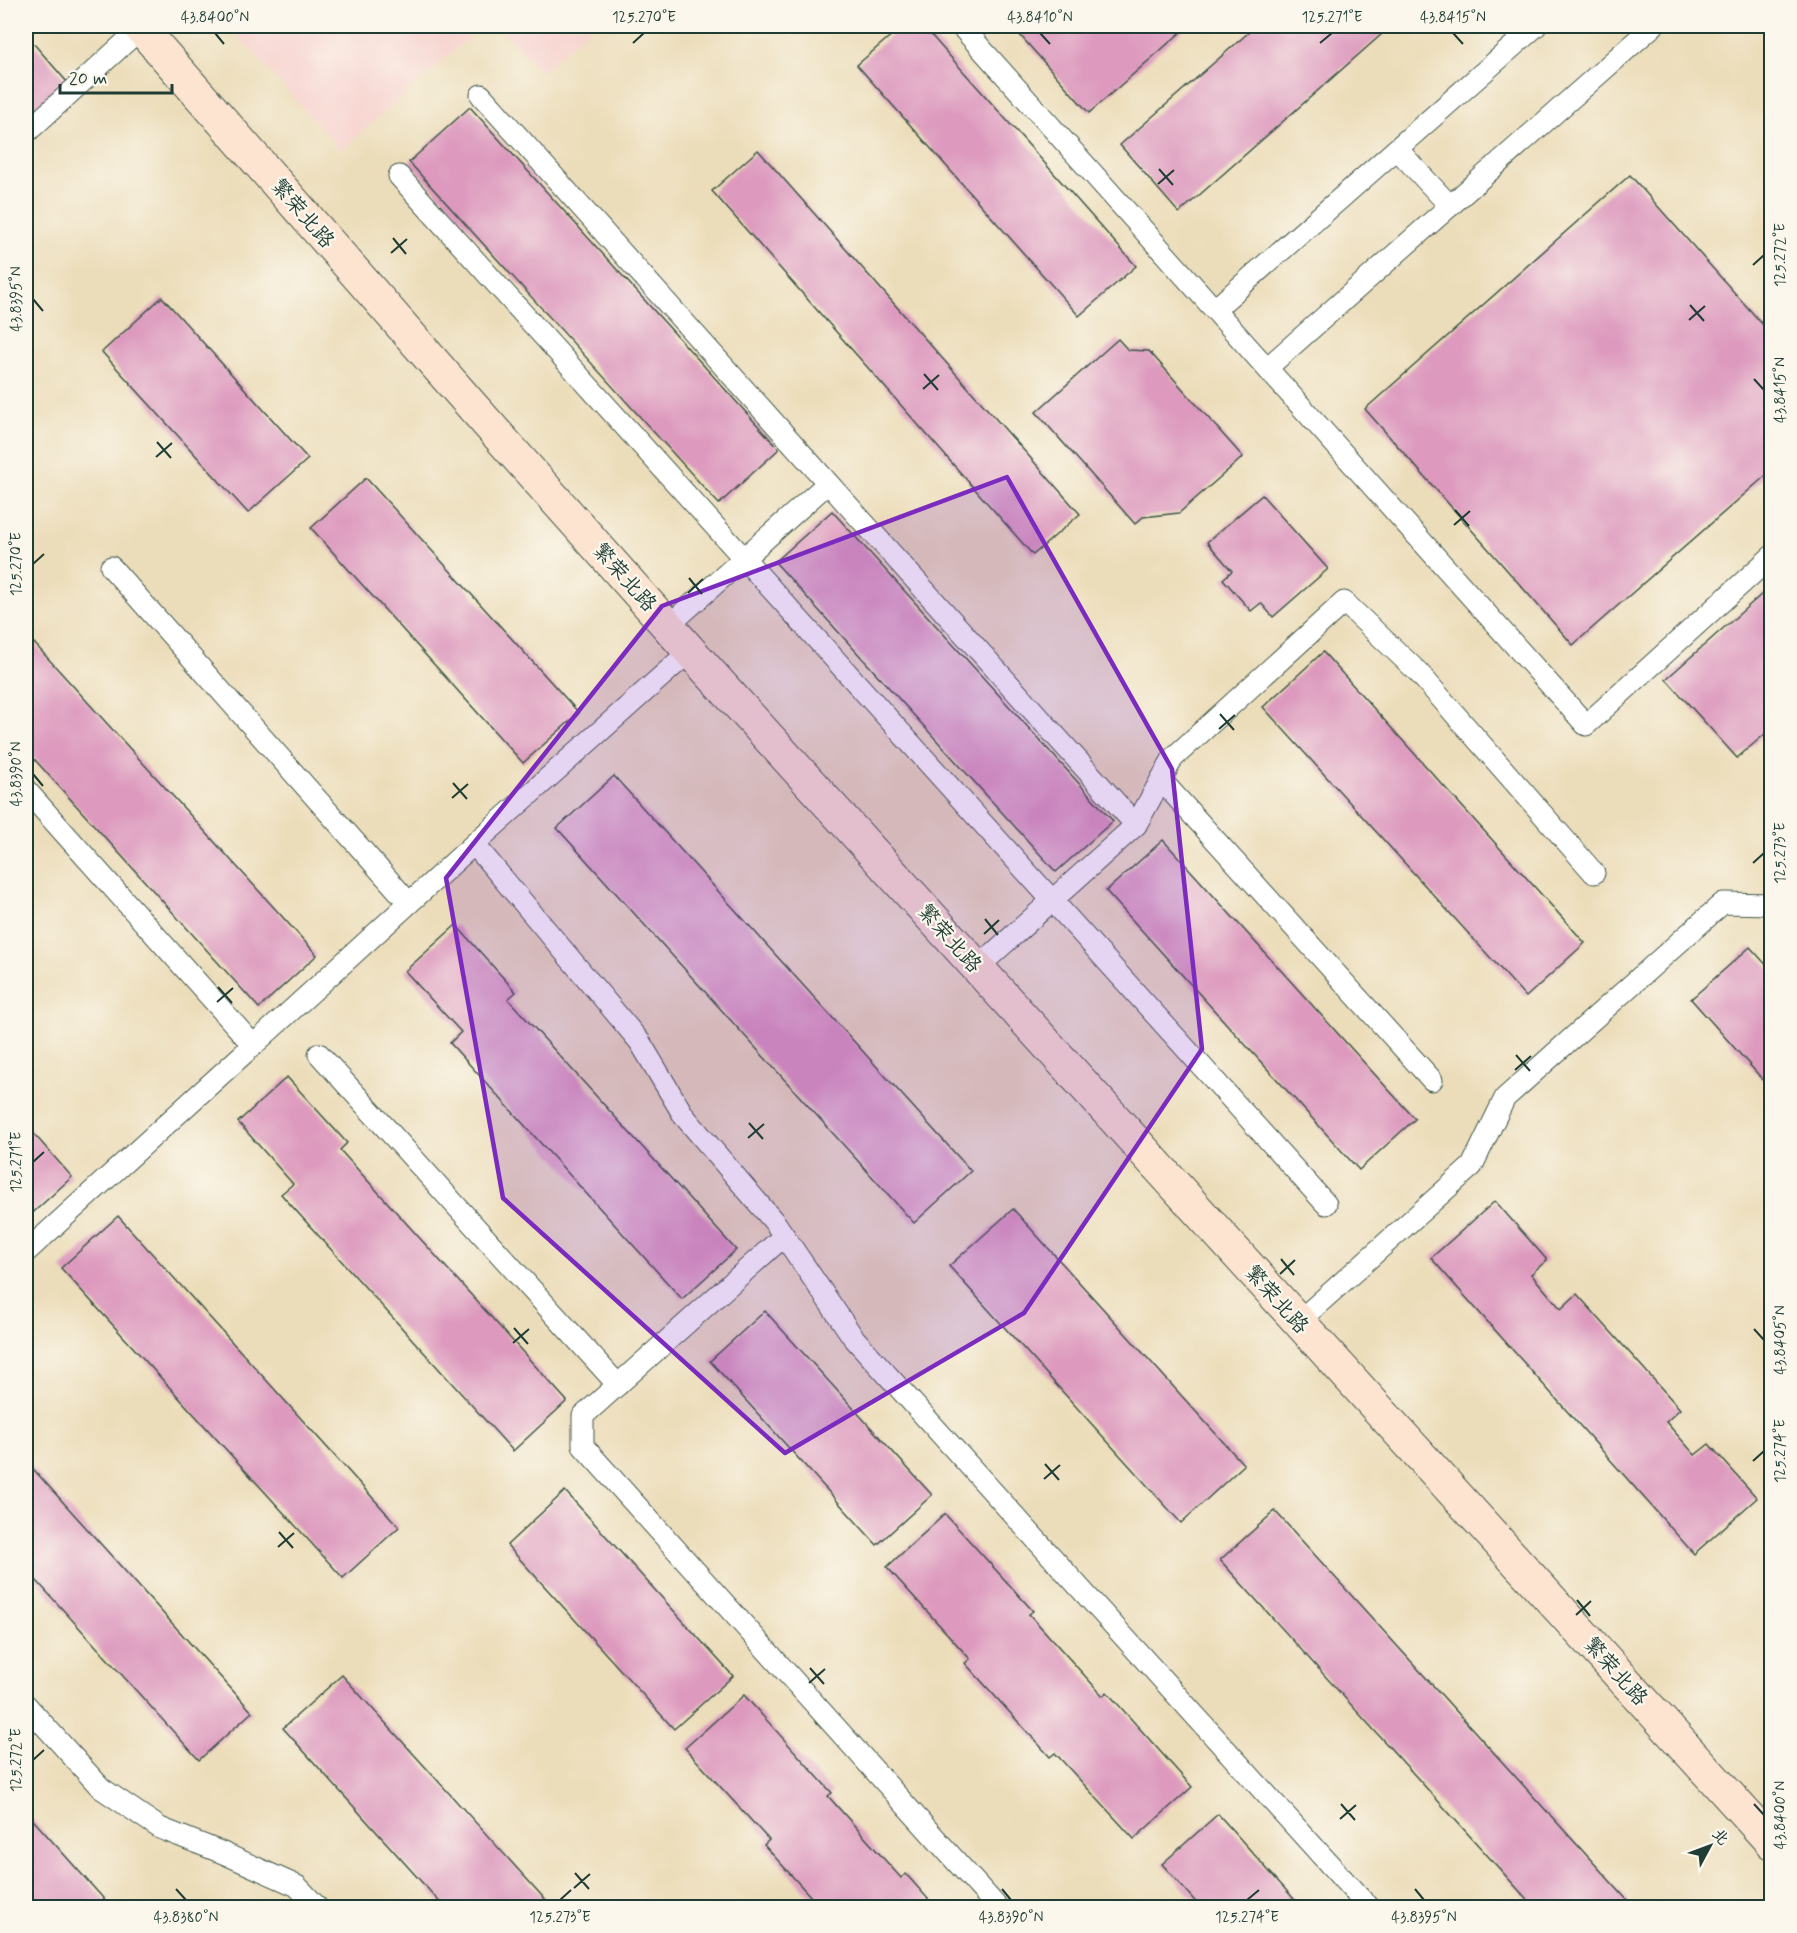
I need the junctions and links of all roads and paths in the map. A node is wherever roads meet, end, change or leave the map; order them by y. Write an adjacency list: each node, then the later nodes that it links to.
1 (961, 26): 10 (lane)
2 (1536, 26): 7 (lane)
3 (140, 27): 6 (lane); 16 (street, 繁荣北路)
4 (1643, 29): 9 (lane)
5 (481, 94): 12 (lane)
6 (26, 133)
7 (1397, 148): 9 (lane); 10 (lane)
8 (399, 176): 14 (lane)
9 (1450, 206): 11 (lane)
10 (1215, 309): 11 (lane)
11 (1268, 368): 13 (lane)
12 (828, 483): 14 (lane); 20 (lane)
13 (1772, 556)
14 (743, 558): 16 (lane); 23 (lane)
15 (111, 567): 24 (lane)
16 (668, 626): 17 (street, 繁荣北路)
17 (690, 651): 21 (lane); 26 (street, 繁荣北路)
18 (1161, 780): 20 (lane); 22 (lane); 29 (lane)
19 (26, 790): 27 (lane)
20 (1136, 825): 23 (lane)
21 (474, 844): 24 (lane); 31 (lane)
22 (1594, 873)
23 (1052, 901): 26 (lane); 30 (lane)
24 (409, 903): 27 (lane)
25 (1772, 904): 33 (lane)
26 (977, 968): 33 (street, 繁荣北路)
27 (253, 1045): 32 (lane)
28 (319, 1054): 34 (lane)
29 (1432, 1080)
30 (1326, 1204)
31 (784, 1236): 34 (lane); 39 (lane)
32 (26, 1252)
33 (1298, 1322): 36 (street, 繁荣北路)
34 (618, 1385): 38 (lane)
35 (26, 1705): 37 (lane)
36 (1772, 1843)
37 (318, 1908)
38 (998, 1908)
39 (1369, 1908)

